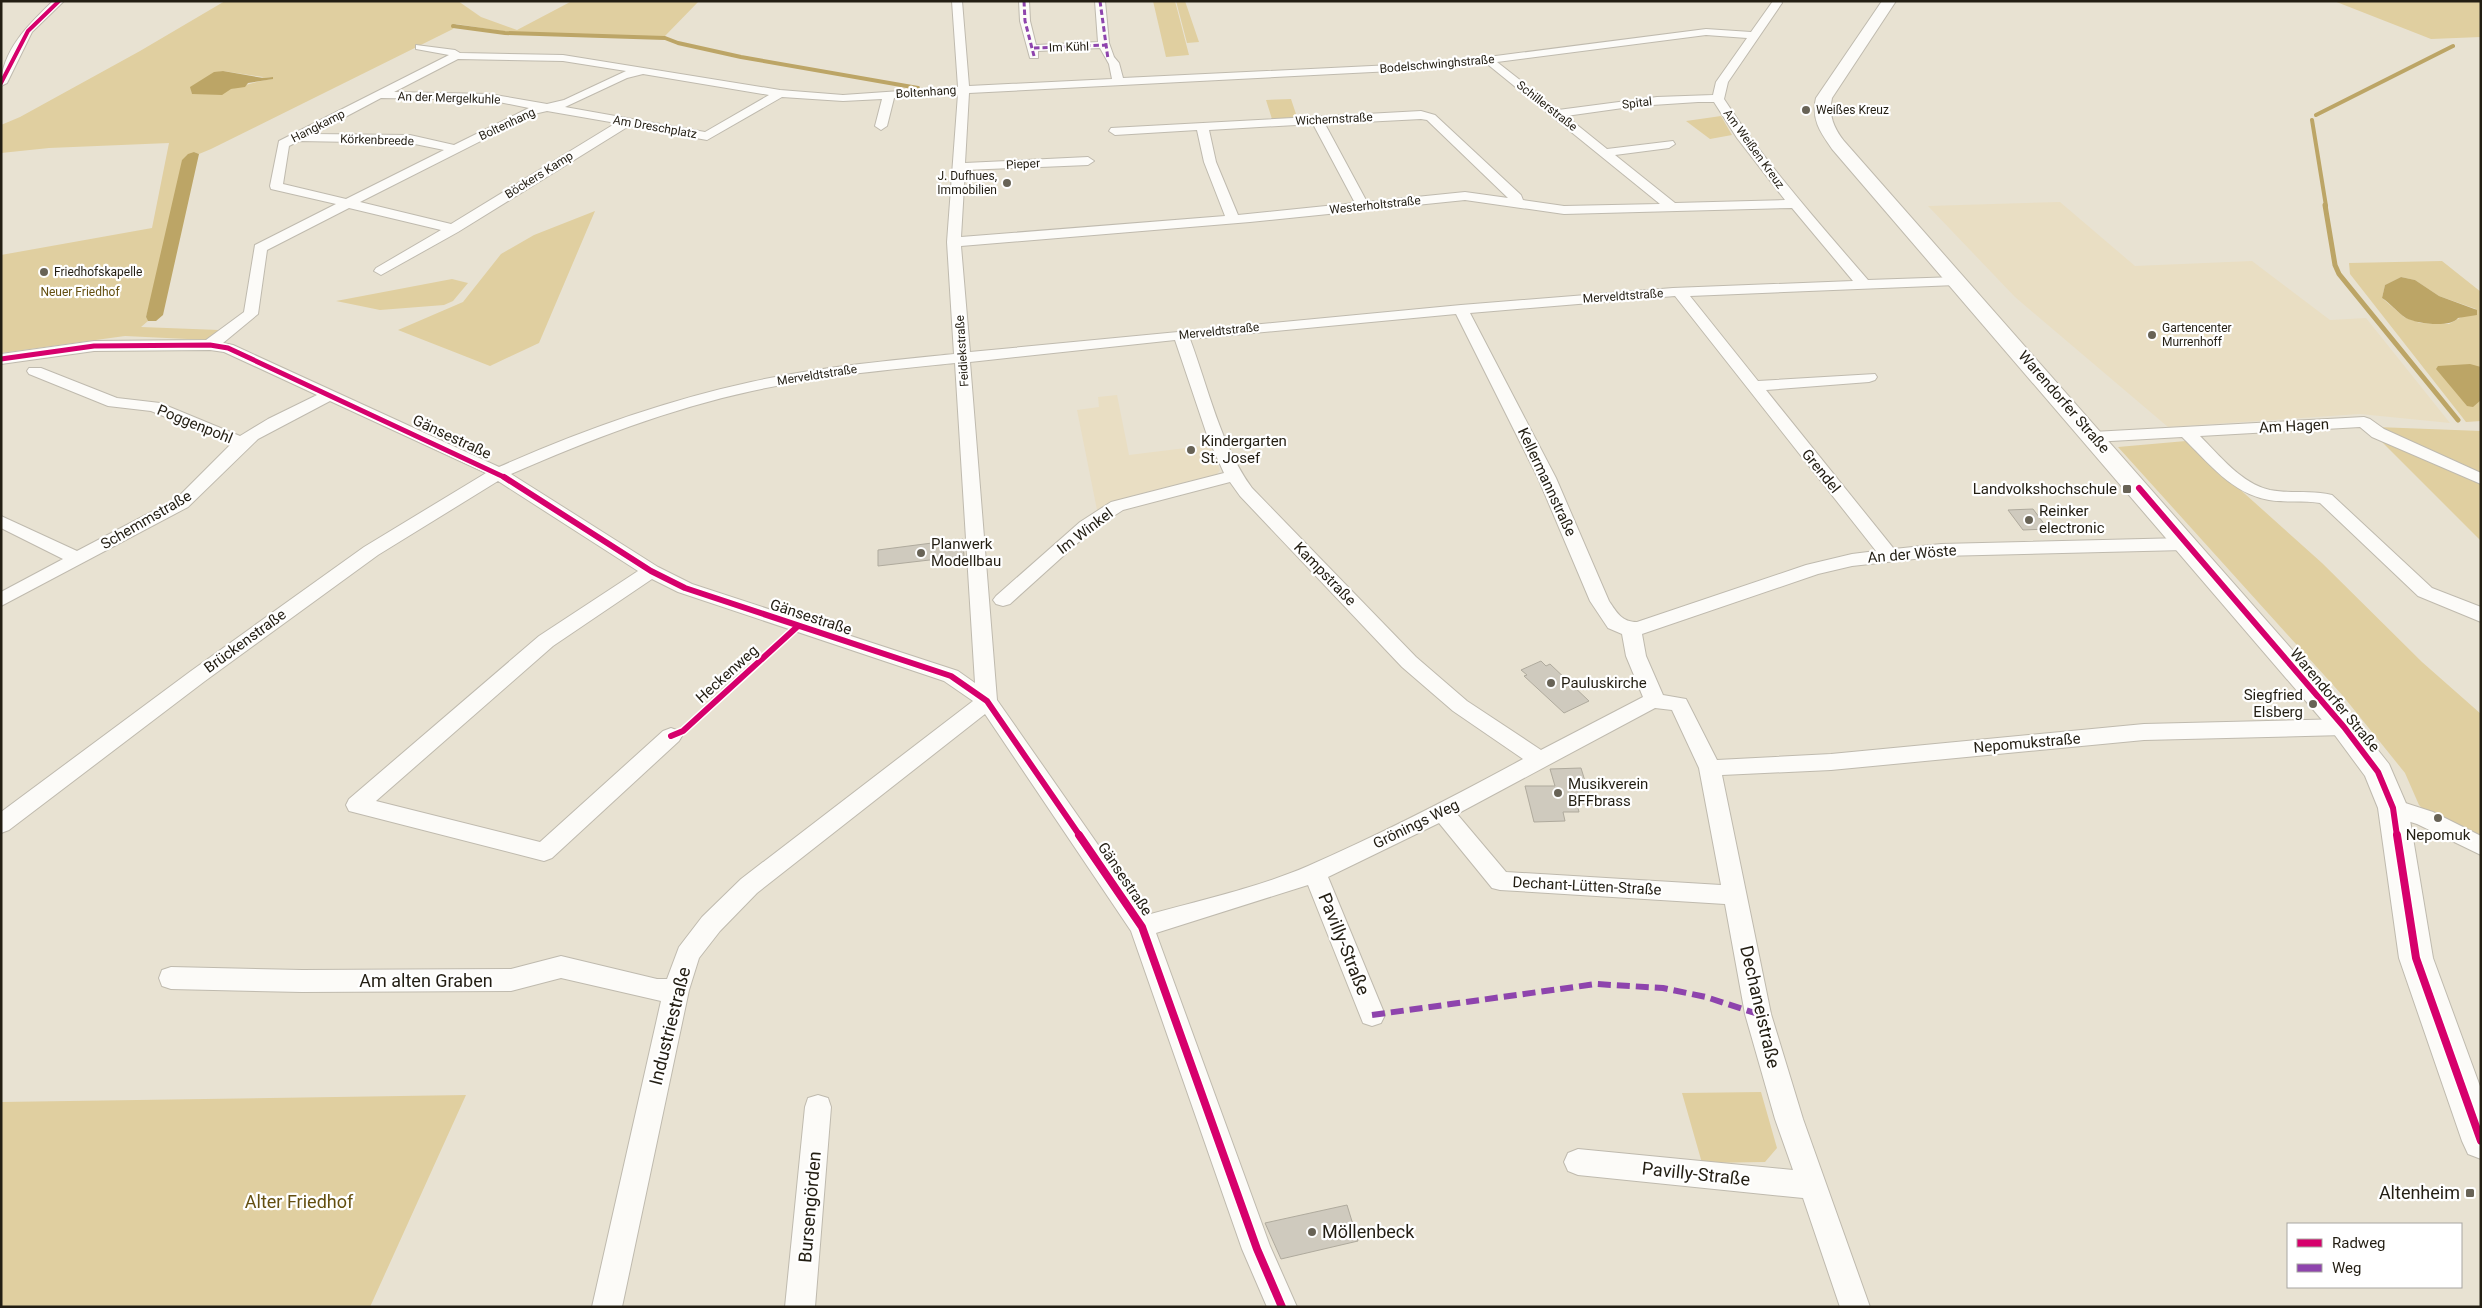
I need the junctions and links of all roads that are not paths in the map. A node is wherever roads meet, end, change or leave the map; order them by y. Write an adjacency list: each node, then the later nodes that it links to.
1 (59, 1): 14 (street)
2 (957, 1): 15 (street, Feidiekstraße)
3 (1024, 1): 8 (street, Im Kühl)
4 (1100, 1): 8 (street, Im Kühl)
5 (1889, 1): 42 (main road, Warendorfer Straße)
6 (1777, 3): 7 (street, Am Weißen Kreuz)
7 (1756, 36): 11 (street, Bodelschwinghstraße); 19 (street, Am Weißen Kreuz)
8 (1105, 45): 13 (street, Im Kühl)
9 (420, 47): 10 (street, Hangkamp)
10 (456, 56): 12 (street, Hangkamp); 17 (street, Hangkamp)
11 (1488, 60): 13 (street, Bodelschwinghstraße); 21 (street, Schillerstraße)
12 (643, 71): 16 (street, Boltenhang); 20 (street, Boltenhang)
13 (1118, 82): 15 (street, Bodelschwinghstraße)
14 (1, 83)
15 (964, 90): 18 (street, Boltenhang); 32 (street, Feidiekstraße)
16 (780, 93): 18 (street, Boltenhang); 23 (street, Am Dreschplatz)
17 (380, 95): 20 (street, An der Mergelkuhle); 27 (street, Hangkamp)
18 (889, 95): 24 (street, Boltenhang)
19 (1718, 99): 21 (street, Spital); 35 (street, Am Weißen Kreuz)
20 (549, 108): 23 (street, Am Dreschplatz); 29 (street, Boltenhang)
21 (1557, 114): 30 (street, Schillerstraße)
22 (1317, 120): 25 (street, Wichernstraße); 33 (street, Wichernstraße); 36 (street)
23 (626, 122): 39 (street, Böckers Kamp)
24 (880, 126)
25 (1202, 126): 26 (street, Wichernstraße); 38 (street)
26 (1115, 130)
27 (297, 137): 29 (street, Körkenbreede); 34 (street, Hangkamp)
28 (1669, 144): 30 (street)
29 (456, 148): 34 (street, Boltenhang)
30 (1605, 153): 37 (street, Schillerstraße)
31 (1088, 161): 32 (street, Pieper)
32 (959, 167): 40 (street, Feidiekstraße)
33 (1517, 202): 36 (street, Westerholtstraße); 37 (street, Westerholtstraße)
34 (346, 204): 39 (street); 47 (street, Boltenhang)
35 (1795, 204): 37 (street, Westerholtstraße); 43 (street, Am Weißen Kreuz)
36 (1363, 207): 38 (street, Westerholtstraße)
37 (1672, 207)
38 (1233, 219): 40 (street, Westerholtstraße)
39 (453, 229): 41 (street, Böckers Kamp)
40 (954, 242): 48 (street, Feidiekstraße)
41 (381, 270)
42 (1956, 281): 43 (street, Merveldtstraße); 55 (main road, Warendorfer Straße)
43 (1864, 284): 44 (street, Merveldtstraße)
44 (1679, 292): 45 (street, Merveldtstraße); 52 (street, Grendel)
45 (1461, 309): 46 (street, Merveldtstraße); 68 (street, Kellermannstraße)
46 (1180, 335): 48 (street, Merveldtstraße); 58 (street, Kampstraße)
47 (210, 345): 49 (street, Gänsestraße); 53 (street, Gänsestraße)
48 (962, 358): 57 (street, Merveldtstraße); 69 (street, Feidiekstraße)
49 (1, 359)
50 (35, 371): 56 (street, Poggenpohl)
51 (1869, 376): 52 (street)
52 (1754, 386): 62 (street, Grendel)
53 (331, 394): 56 (street, Schemmstraße); 57 (street, Gänsestraße)
54 (2186, 432): 55 (street, Am Hagen); 59 (street, Am Hagen); 67 (street)
55 (2093, 437): 61 (main road, Warendorfer Straße)
56 (242, 443): 63 (street, Schemmstraße)
57 (499, 473): 64 (street, Gänsestraße); 77 (street, Brückenstraße)
58 (1233, 476): 66 (street, Im Winkel); 73 (street, Kampstraße)
59 (2481, 479)
60 (1, 521): 63 (street)
61 (2184, 544): 62 (street, An der Wöste); 71 (main road, Warendorfer Straße)
62 (1889, 555): 68 (street, An der Wöste)
63 (78, 559): 65 (street, Schemmstraße)
64 (651, 571): 69 (street, Gänsestraße); 72 (street)
65 (1, 600)
66 (1003, 600)
67 (2481, 616)
68 (1641, 626): 70 (street, Dechaneistraße)
69 (987, 701): 81 (street, Gänsestraße); 83 (street, Industriestraße)
70 (1667, 702): 73 (street, Grönings Weg); 74 (street, Dechaneistraße)
71 (2344, 727): 74 (street, Nepomukstraße); 75 (main road, Warendorfer Straße)
72 (671, 736)
73 (1540, 760): 76 (street, Grönings Weg)
74 (1710, 768): 80 (street, Dechaneistraße)
75 (2393, 808): 78 (street); 86 (main road, Warendorfer Straße)
76 (1442, 811): 79 (street, Grönings Weg); 80 (street, Dechant-Lütten-Straße)
77 (1, 824)
78 (2481, 846)
79 (1315, 873): 81 (street, Grönings Weg); 84 (street, Pavilly-Straße)
80 (1736, 895): 88 (street, Dechaneistraße)
81 (1142, 927): 91 (street, Gänsestraße)
82 (171, 978): 83 (street, Am alten Graben)
83 (676, 990): 89 (street, Industriestraße)
84 (1372, 1015)
85 (818, 1107): 90 (street, Bursengörden)
86 (2481, 1141)
87 (1578, 1162): 88 (street, Pavilly-Straße)
88 (1813, 1186): 92 (street, Dechaneistraße)
89 (607, 1307)
90 (800, 1307)
91 (1282, 1307)
92 (1855, 1307)

